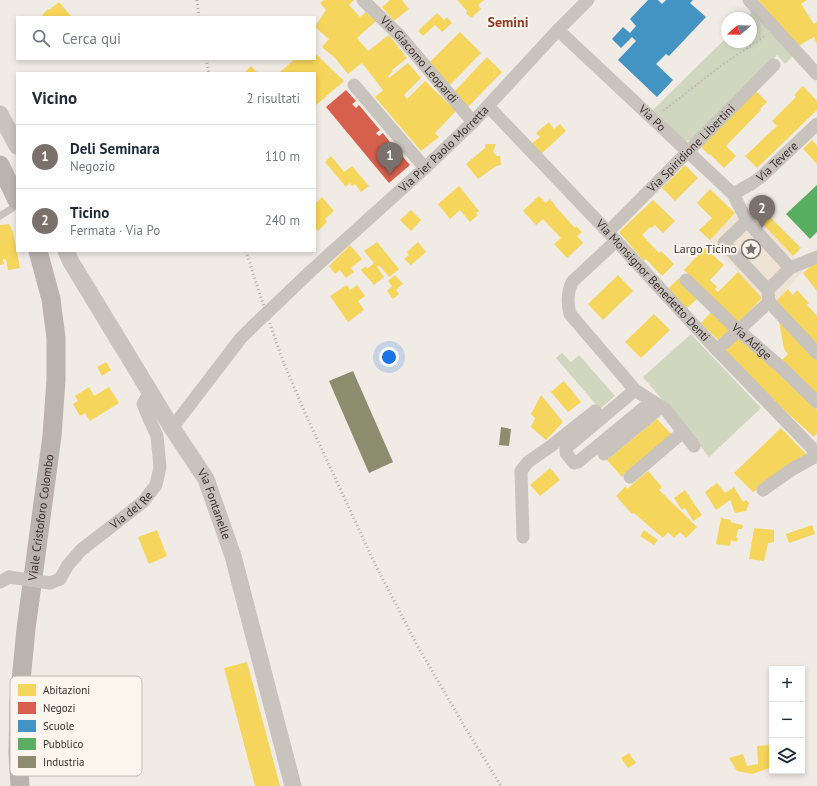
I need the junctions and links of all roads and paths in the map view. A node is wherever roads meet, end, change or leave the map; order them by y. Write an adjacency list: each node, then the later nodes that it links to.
1 (363, 0): 12 (street, Via Giacomo Leopardi)
2 (588, 0): 5 (street, Via Pier Paolo Morretta)
3 (749, 0): 4 (street)
4 (776, 29): 7 (street); 10 (path)
5 (558, 30): 9 (street, Via Pier Paolo Morretta); 10 (street, Via Po)
6 (774, 65): 15 (street, Via Spiridione Libertini)
7 (816, 71)
8 (354, 85): 17 (street)
9 (488, 106): 12 (street, Via Pier Paolo Morretta); 23 (street, Via Monsignor Benedetto Denti)
10 (651, 118): 15 (street, Via Po)
11 (2, 121): 14 (street)
12 (473, 122): 17 (street, Via Pier Paolo Morretta)
13 (817, 124): 18 (street, Via Tevere)
14 (16, 144)
15 (688, 152): 18 (street, Via Po); 23 (street, Via Spiridione Libertini)
16 (0, 165): 19 (main road)
17 (425, 168): 38 (street, Via Pier Paolo Morretta, bridge)
18 (733, 194): 22 (street, Via Po)
19 (16, 198)
20 (16, 206): 21 (lane)
21 (0, 216)
22 (744, 216): 27 (street, Via Po); 29 (street)
23 (612, 236): 31 (street, Via Monsignor Benedetto Denti); 33 (street, Via Spiridione Libertini)
24 (38, 252): 47 (main road, Viale Cristoforo Colombo)
25 (66, 252): 34 (street, Via Fontanelle)
26 (817, 258): 27 (street)
27 (795, 266): 29 (street)
28 (686, 280): 30 (street, Via Adige)
29 (769, 296): 30 (street); 32 (street)
30 (738, 330): 31 (street); 35 (street, Via Adige)
31 (717, 350): 41 (street, Via Monsignor Benedetto Denti)
32 (817, 353)
33 (635, 390): 36 (street, Via Spiridione Libertini); 37 (street)
34 (150, 391): 38 (street, Via Fontanelle); 46 (street, Via del Re, bridge)
35 (817, 402)
36 (657, 404): 37 (street); 39 (street, Via Spiridione Libertini); 42 (street)
37 (602, 418): 45 (street)
38 (172, 428): 50 (street, Via Fontanelle)
39 (683, 432): 40 (street, Via Spiridione Libertini); 43 (street)
40 (694, 446)
41 (815, 447): 44 (street)
42 (604, 454)
43 (630, 477)
44 (763, 490)
45 (523, 537)
46 (4, 580)
47 (21, 676)
48 (19, 776): 49 (main road, Viale Cristoforo Colombo)
49 (20, 786)
50 (293, 786)

